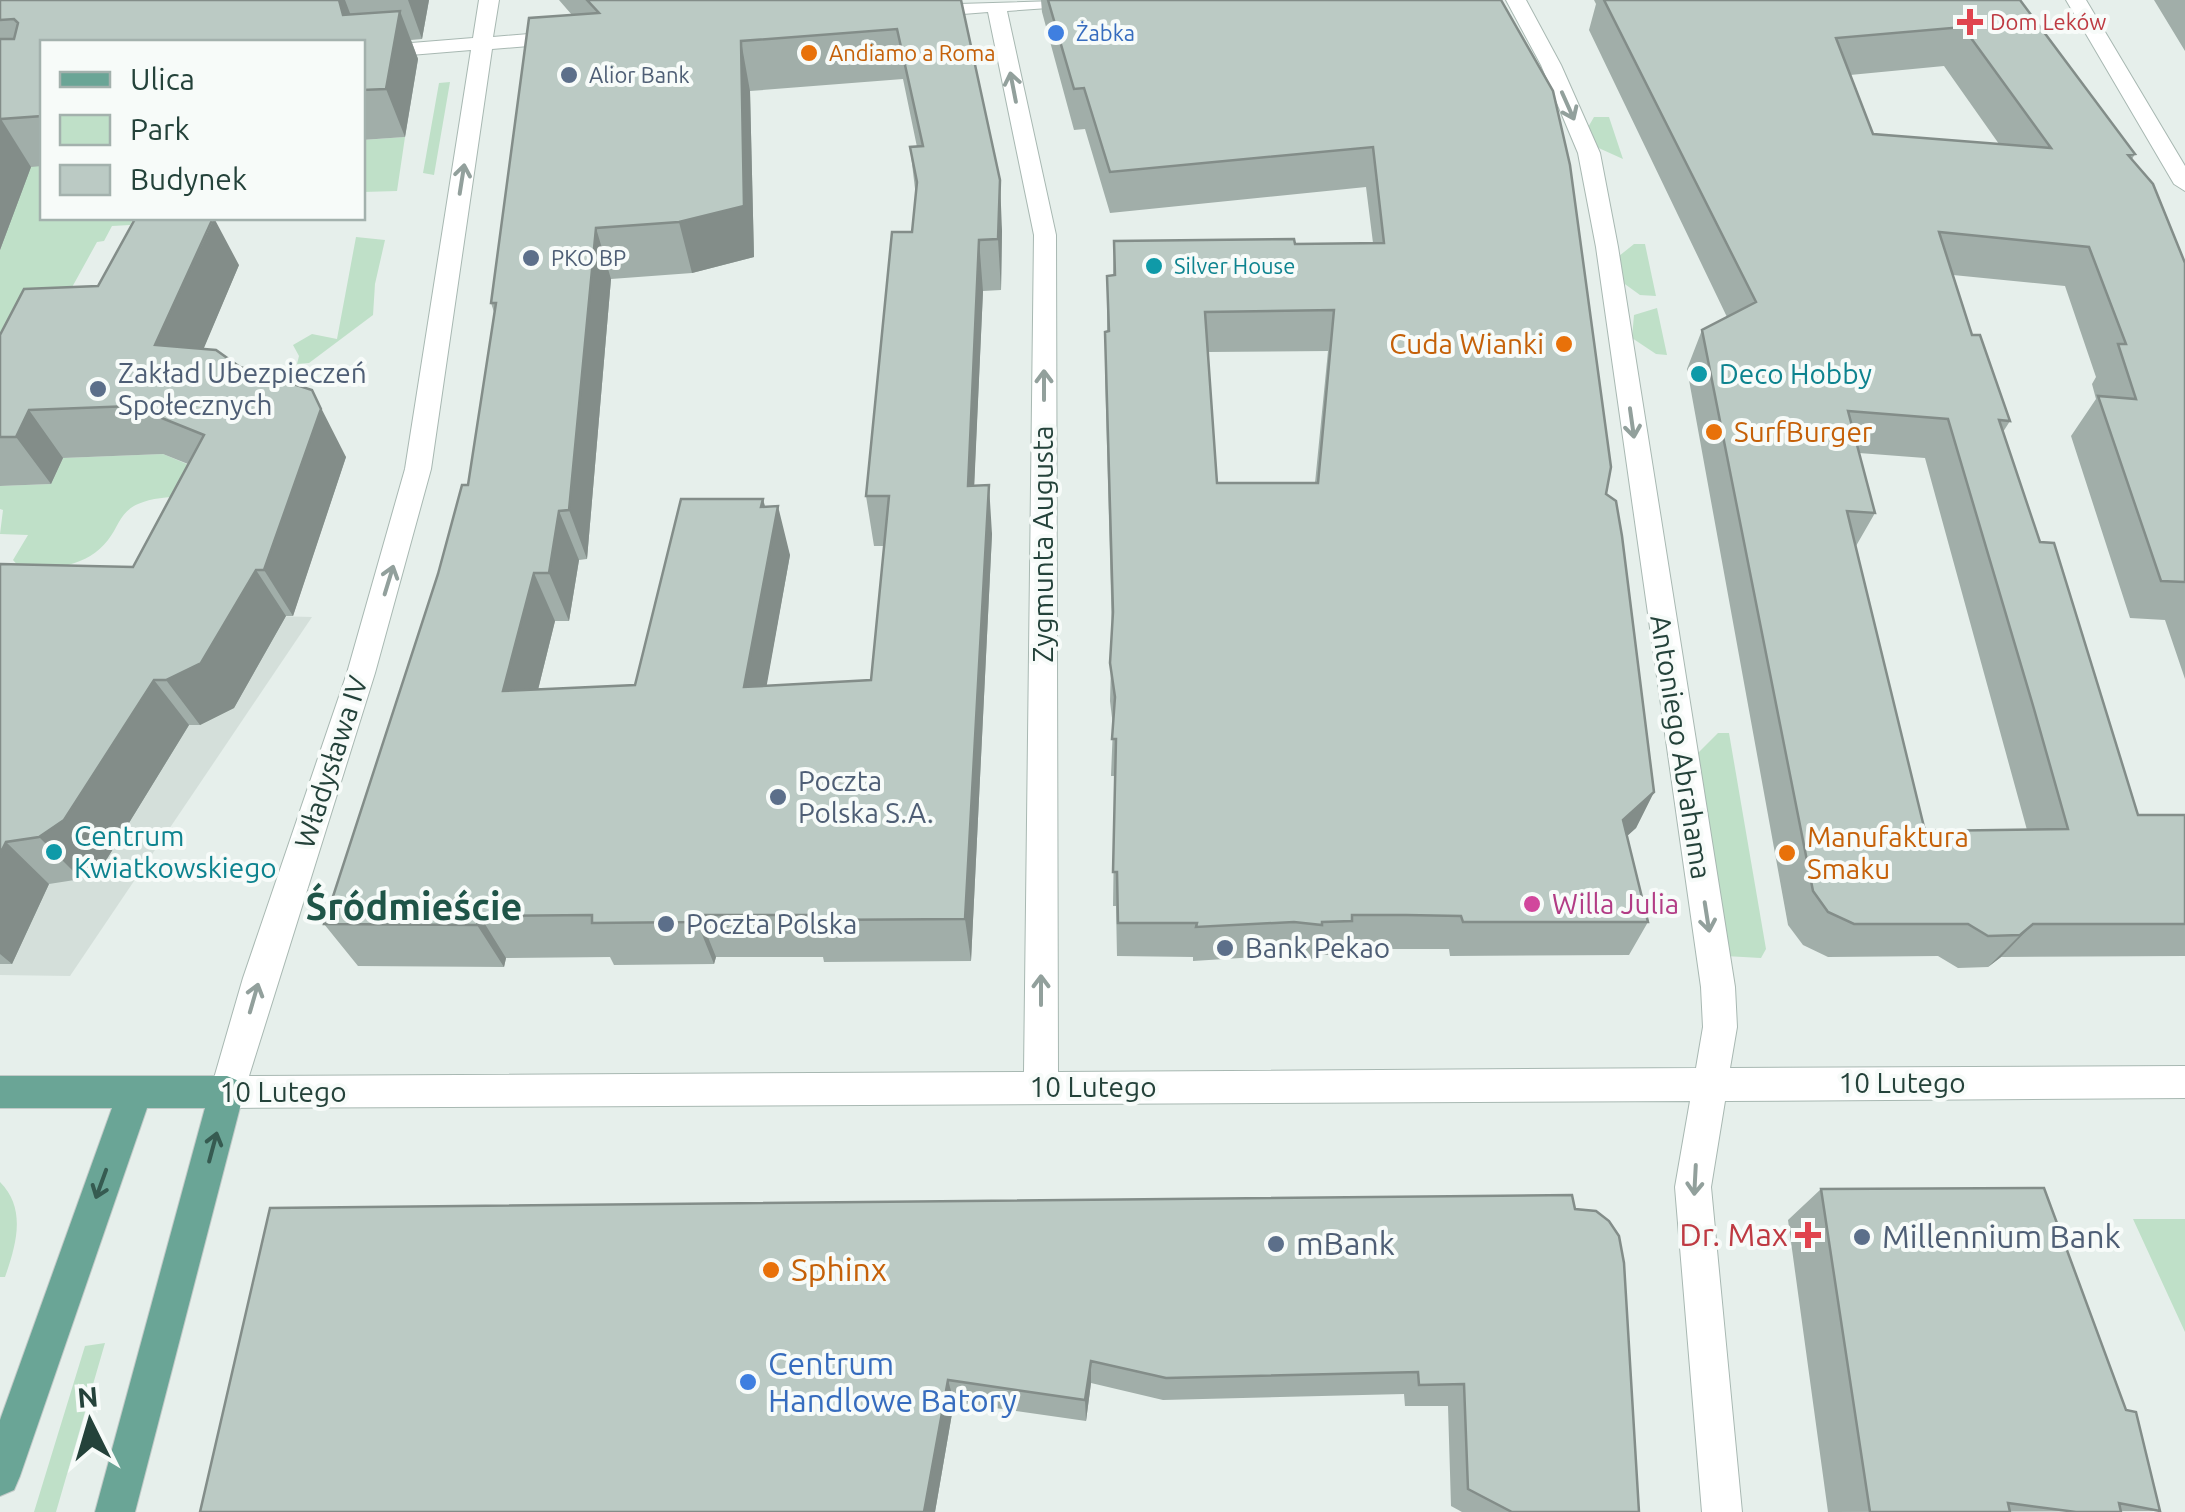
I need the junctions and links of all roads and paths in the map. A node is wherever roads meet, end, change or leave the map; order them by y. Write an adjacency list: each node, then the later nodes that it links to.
1 (1077, 0): 5 (street)
2 (1516, 0): 12 (street, Antoniego Abrahama, one-way to 12)
3 (2076, 0): 10 (street)
4 (489, 5): 8 (street, Władysława IV)
5 (996, 6): 6 (street); 13 (street, Zygmunta Augusta, one-way to 5)
6 (901, 13)
7 (576, 36): 8 (street)
8 (483, 43): 9 (street); 16 (street, Władysława IV, one-way to 8)
9 (365, 52)
10 (2185, 184)
11 (2185, 1082): 12 (street, 10 Lutego)
12 (1710, 1084): 13 (street, 10 Lutego); 19 (street, Antoniego Abrahama, one-way to 19)
13 (1041, 1088): 16 (street, 10 Lutego)
14 (0, 1092): 15 (main road, 10 Lutego)
15 (134, 1092): 16 (main road, 10 Lutego); 17 (main road, one-way to 17)
16 (227, 1092): 18 (main road, Władysława IV, one-way to 16)
17 (0, 1476)
18 (115, 1512)
19 (1722, 1512)

